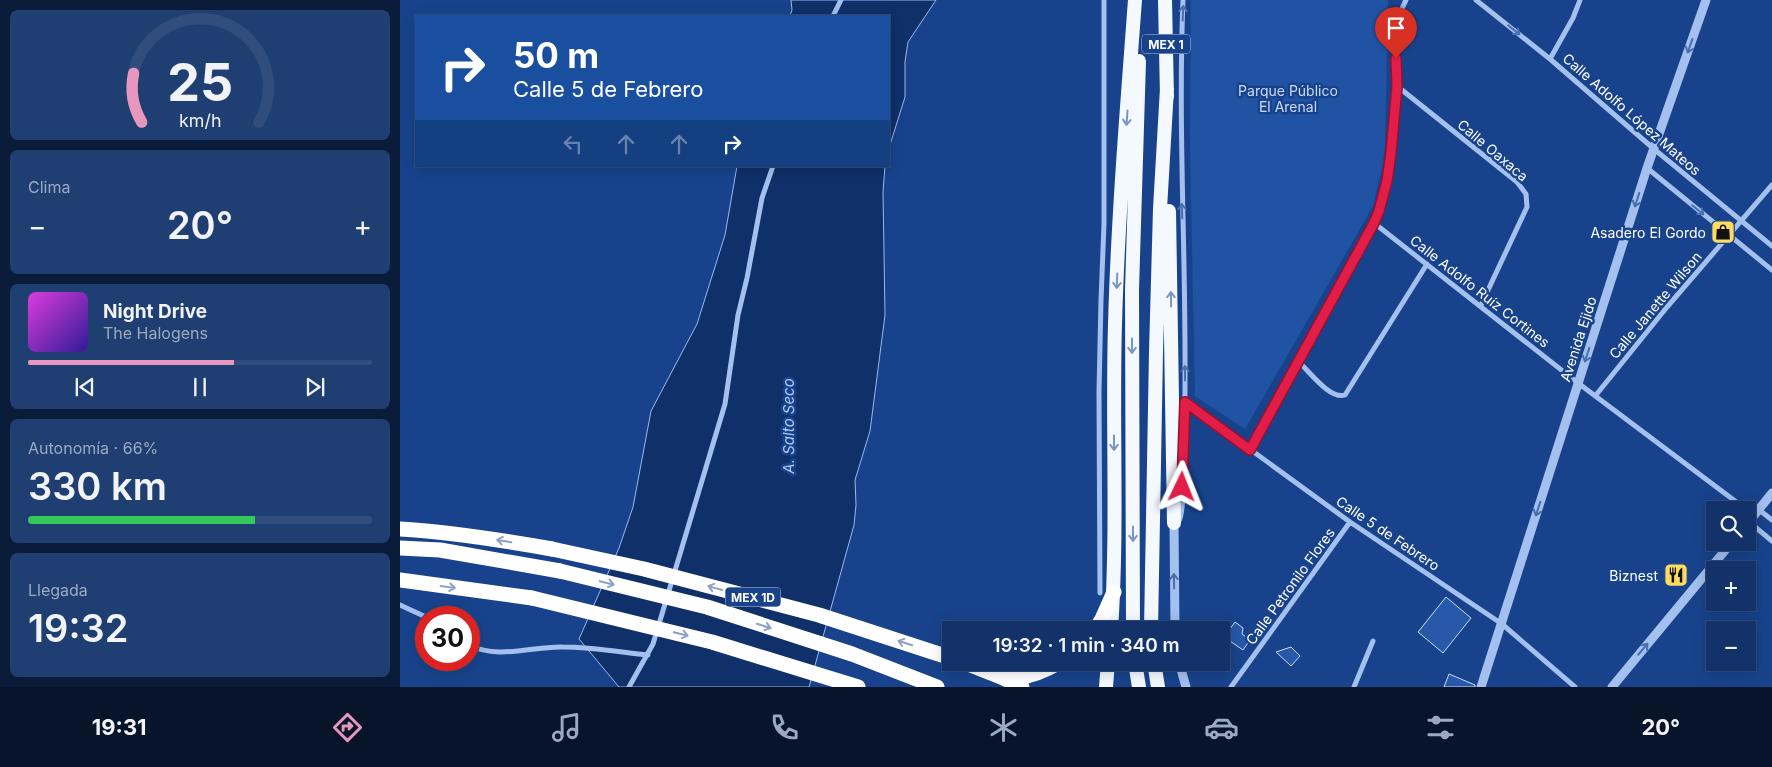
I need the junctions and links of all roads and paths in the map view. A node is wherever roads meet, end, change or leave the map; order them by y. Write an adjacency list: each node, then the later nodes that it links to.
1 (841, 0): 11 (street)
2 (1104, 0): 44 (street)
3 (1134, 0): 44 (highway, one-way to 44)
4 (1139, 0): 49 (highway, one-way to 49)
5 (1165, 0): 14 (highway, MEX 1)
6 (1183, 0): 29 (street, one-way to 6)
7 (1406, 0): 13 (street)
8 (1476, 0): 12 (street, Calle Adolfo López Mateos, one-way to 12)
9 (1580, 0): 12 (street)
10 (1706, 0): 15 (street, Avenida Ejido, one-way to 15)
11 (834, 15)
12 (1550, 59): 15 (street, Calle Adolfo López Mateos)
13 (1397, 86): 20 (street); 25 (street, Calle Oaxaca)
14 (1167, 88): 37 (highway, one-way to 14); 50 (highway)
15 (1654, 149): 17 (street, Avenida Ejido); 19 (street, Calle Adolfo López Mateos)
16 (773, 167): 55 (street)
17 (1647, 168): 21 (street, one-way to 21); 27 (street, Avenida Ejido, one-way to 27)
18 (1772, 185): 19 (street, Calle Janette Wilson)
19 (1741, 221): 21 (street, Calle Janette Wilson); 22 (street, Calle Adolfo López Mateos)
20 (1374, 223): 23 (street, Calle Adolfo Ruíz Cortines); 26 (street)
21 (1729, 235): 24 (street); 28 (street, Calle Janette Wilson)
22 (1772, 246)
23 (1427, 264): 25 (street, Calle Adolfo Ruíz Cortines); 26 (street)
24 (1772, 270)
25 (1481, 306): 27 (street, Calle Adolfo Ruíz Cortines)
26 (1298, 361): 30 (street)
27 (1578, 383): 28 (street, Calle Adolfo Ruíz Cortines); 52 (street, Avenida Ejido, one-way to 52)
28 (1596, 395): 32 (street, Calle Adolfo Ruíz Cortines)
29 (1185, 402): 30 (street, Calle 5 de Febrero); 37 (street)
30 (1250, 450): 36 (street, Calle 5 de Febrero)
31 (1772, 493): 33 (street)
32 (1735, 501)
33 (1758, 509): 34 (street); 35 (street, Calle Adolfo Ruíz Cortines)
34 (1756, 512)
35 (1772, 520)
36 (1350, 522): 52 (street, Calle 5 de Febrero); 72 (street, Calle Petronilo Flores)
37 (1174, 523): 51 (street, one-way to 37)
38 (1756, 528): 40 (street)
39 (400, 530): 56 (highway, MEX 1D, one-way to 39, bridge)
40 (1772, 541)
41 (400, 548): 66 (highway, MEX 1D, one-way to 66, bridge)
42 (1725, 551): 76 (street, one-way to 42)
43 (400, 580): 65 (highway, one-way to 65, bridge)
44 (1107, 592): 47 (highway); 48 (highway)
45 (400, 605): 46 (street)
46 (415, 612)
47 (1101, 621)
48 (1110, 621)
49 (1133, 621)
50 (1151, 621)
51 (1175, 621)
52 (1502, 624): 74 (street, Avenida Ejido); 75 (street, Calle 5 de Febrero)
53 (1373, 641): 73 (street)
54 (480, 650): 55 (street)
55 (648, 655): 64 (street)
56 (942, 655)
57 (986, 671): 63 (highway)
58 (1039, 671): 63 (highway)
59 (1107, 671): 68 (highway)
60 (1136, 671): 69 (highway)
61 (1155, 671): 70 (highway)
62 (1182, 671): 71 (street)
63 (1001, 677): 67 (highway)
64 (629, 687)
65 (858, 687)
66 (938, 687)
67 (1022, 687)
68 (1106, 687)
69 (1139, 687)
70 (1158, 687)
71 (1186, 687)
72 (1231, 687)
73 (1354, 687)
74 (1481, 687)
75 (1575, 687)
76 (1612, 687)

